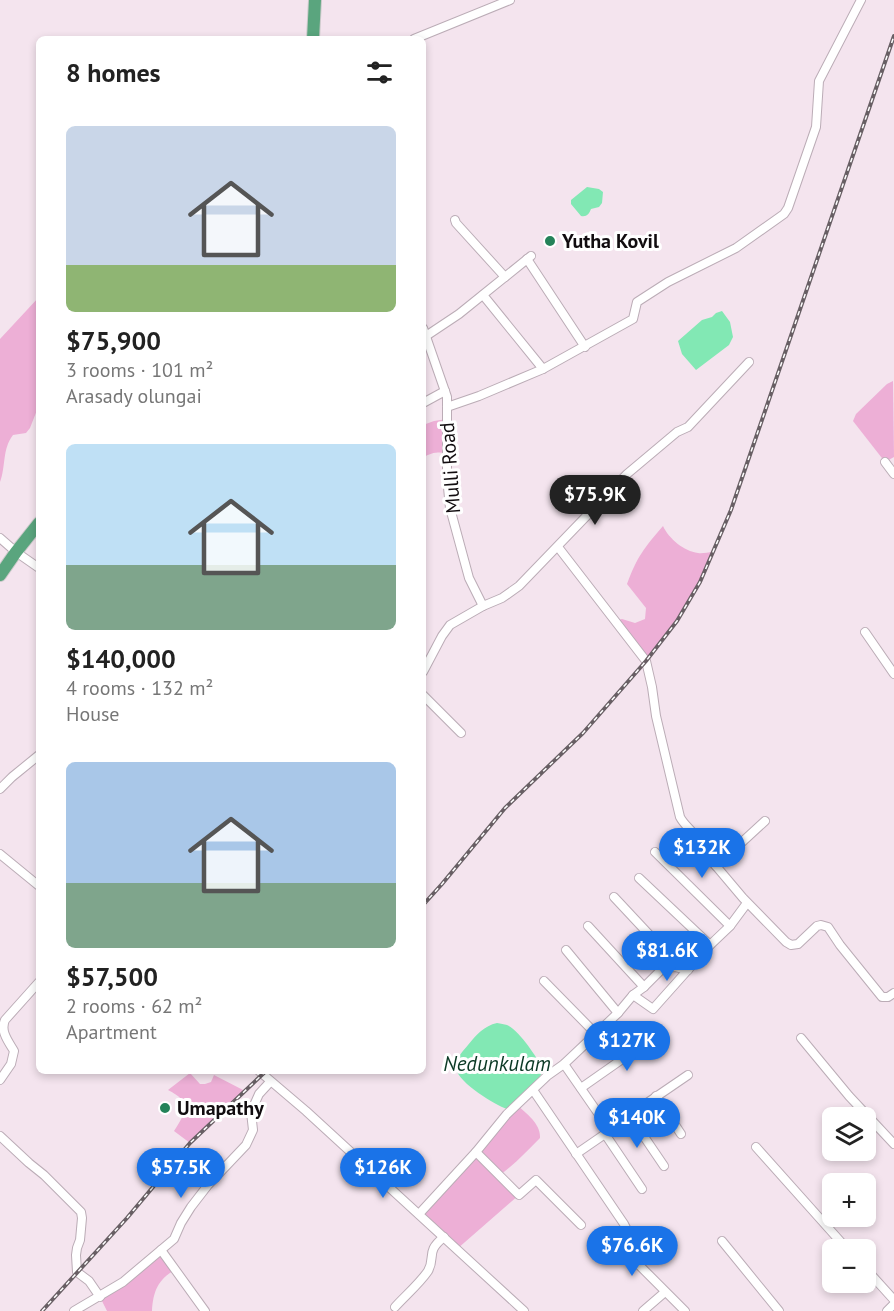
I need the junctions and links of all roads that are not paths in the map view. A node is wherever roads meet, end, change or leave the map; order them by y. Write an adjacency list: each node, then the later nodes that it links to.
1 (315, 0): 4 (highway)
2 (510, 0): 5 (street)
3 (861, 0): 11 (street)
4 (313, 36)
5 (421, 36)
6 (455, 220): 7 (street)
7 (505, 277): 8 (street); 11 (street)
8 (483, 295): 9 (street); 13 (street)
9 (426, 331)
10 (426, 335): 14 (street, Mulli Road)
11 (585, 346): 13 (street)
12 (749, 362): 21 (street)
13 (543, 369): 16 (street)
14 (446, 391): 15 (street); 16 (street, Mulli Road)
15 (426, 401)
16 (447, 407): 25 (street, Mulli Road)
17 (885, 462): 18 (street)
18 (894, 474)
19 (36, 528): 22 (highway)
20 (0, 538): 22 (street)
21 (558, 547): 25 (street); 36 (street)
22 (16, 552): 23 (street); 24 (highway)
23 (36, 566)
24 (0, 575)
25 (483, 606): 27 (street)
26 (865, 632): 28 (street)
27 (426, 666)
28 (894, 674)
29 (426, 698): 30 (street)
30 (461, 733)
31 (36, 757): 32 (street)
32 (0, 789)
33 (765, 821): 36 (street)
34 (655, 852): 42 (street)
35 (0, 854): 38 (street)
36 (716, 866): 40 (street)
37 (639, 878): 43 (street)
38 (36, 884)
39 (614, 897): 45 (street)
40 (747, 903): 42 (street); 50 (street)
41 (588, 926): 49 (street)
42 (730, 926): 43 (street)
43 (710, 945): 46 (street)
44 (566, 951): 52 (street)
45 (663, 968): 46 (street); 49 (street)
46 (688, 970): 51 (street)
47 (544, 981): 53 (street)
48 (36, 985): 59 (street)
49 (644, 987): 51 (street)
50 (894, 993)
51 (633, 995): 52 (street)
52 (618, 1013): 53 (street)
53 (596, 1034): 56 (street)
54 (658, 1034): 61 (street)
55 (801, 1038): 68 (street)
56 (564, 1064): 61 (street); 62 (street)
57 (262, 1074): 60 (street)
58 (688, 1075): 63 (street)
59 (0, 1080)
60 (270, 1082): 74 (street); 79 (street)
61 (581, 1088): 65 (street)
62 (533, 1090): 70 (street); 71 (street)
63 (657, 1096): 64 (street); 66 (street)
64 (627, 1117): 65 (street); 72 (street)
65 (607, 1131): 71 (street); 73 (street)
66 (681, 1134)
67 (0, 1136): 82 (street)
68 (894, 1144)
69 (756, 1147): 77 (street)
70 (476, 1152): 74 (street); 75 (street)
71 (576, 1154): 81 (street)
72 (664, 1166)
73 (642, 1189)
74 (419, 1214): 76 (street)
75 (580, 1225)
76 (444, 1237): 84 (street); 87 (street)
77 (838, 1239)
78 (722, 1241): 90 (street)
79 (161, 1250): 82 (street); 86 (street)
80 (876, 1281): 83 (street)
81 (665, 1292): 88 (street); 89 (street)
82 (100, 1297): 85 (street)
83 (894, 1302): 91 (street)
84 (395, 1307)
85 (74, 1311)
86 (205, 1311)
87 (524, 1311)
88 (644, 1311)
89 (684, 1311)
90 (779, 1311)
91 (887, 1311)

